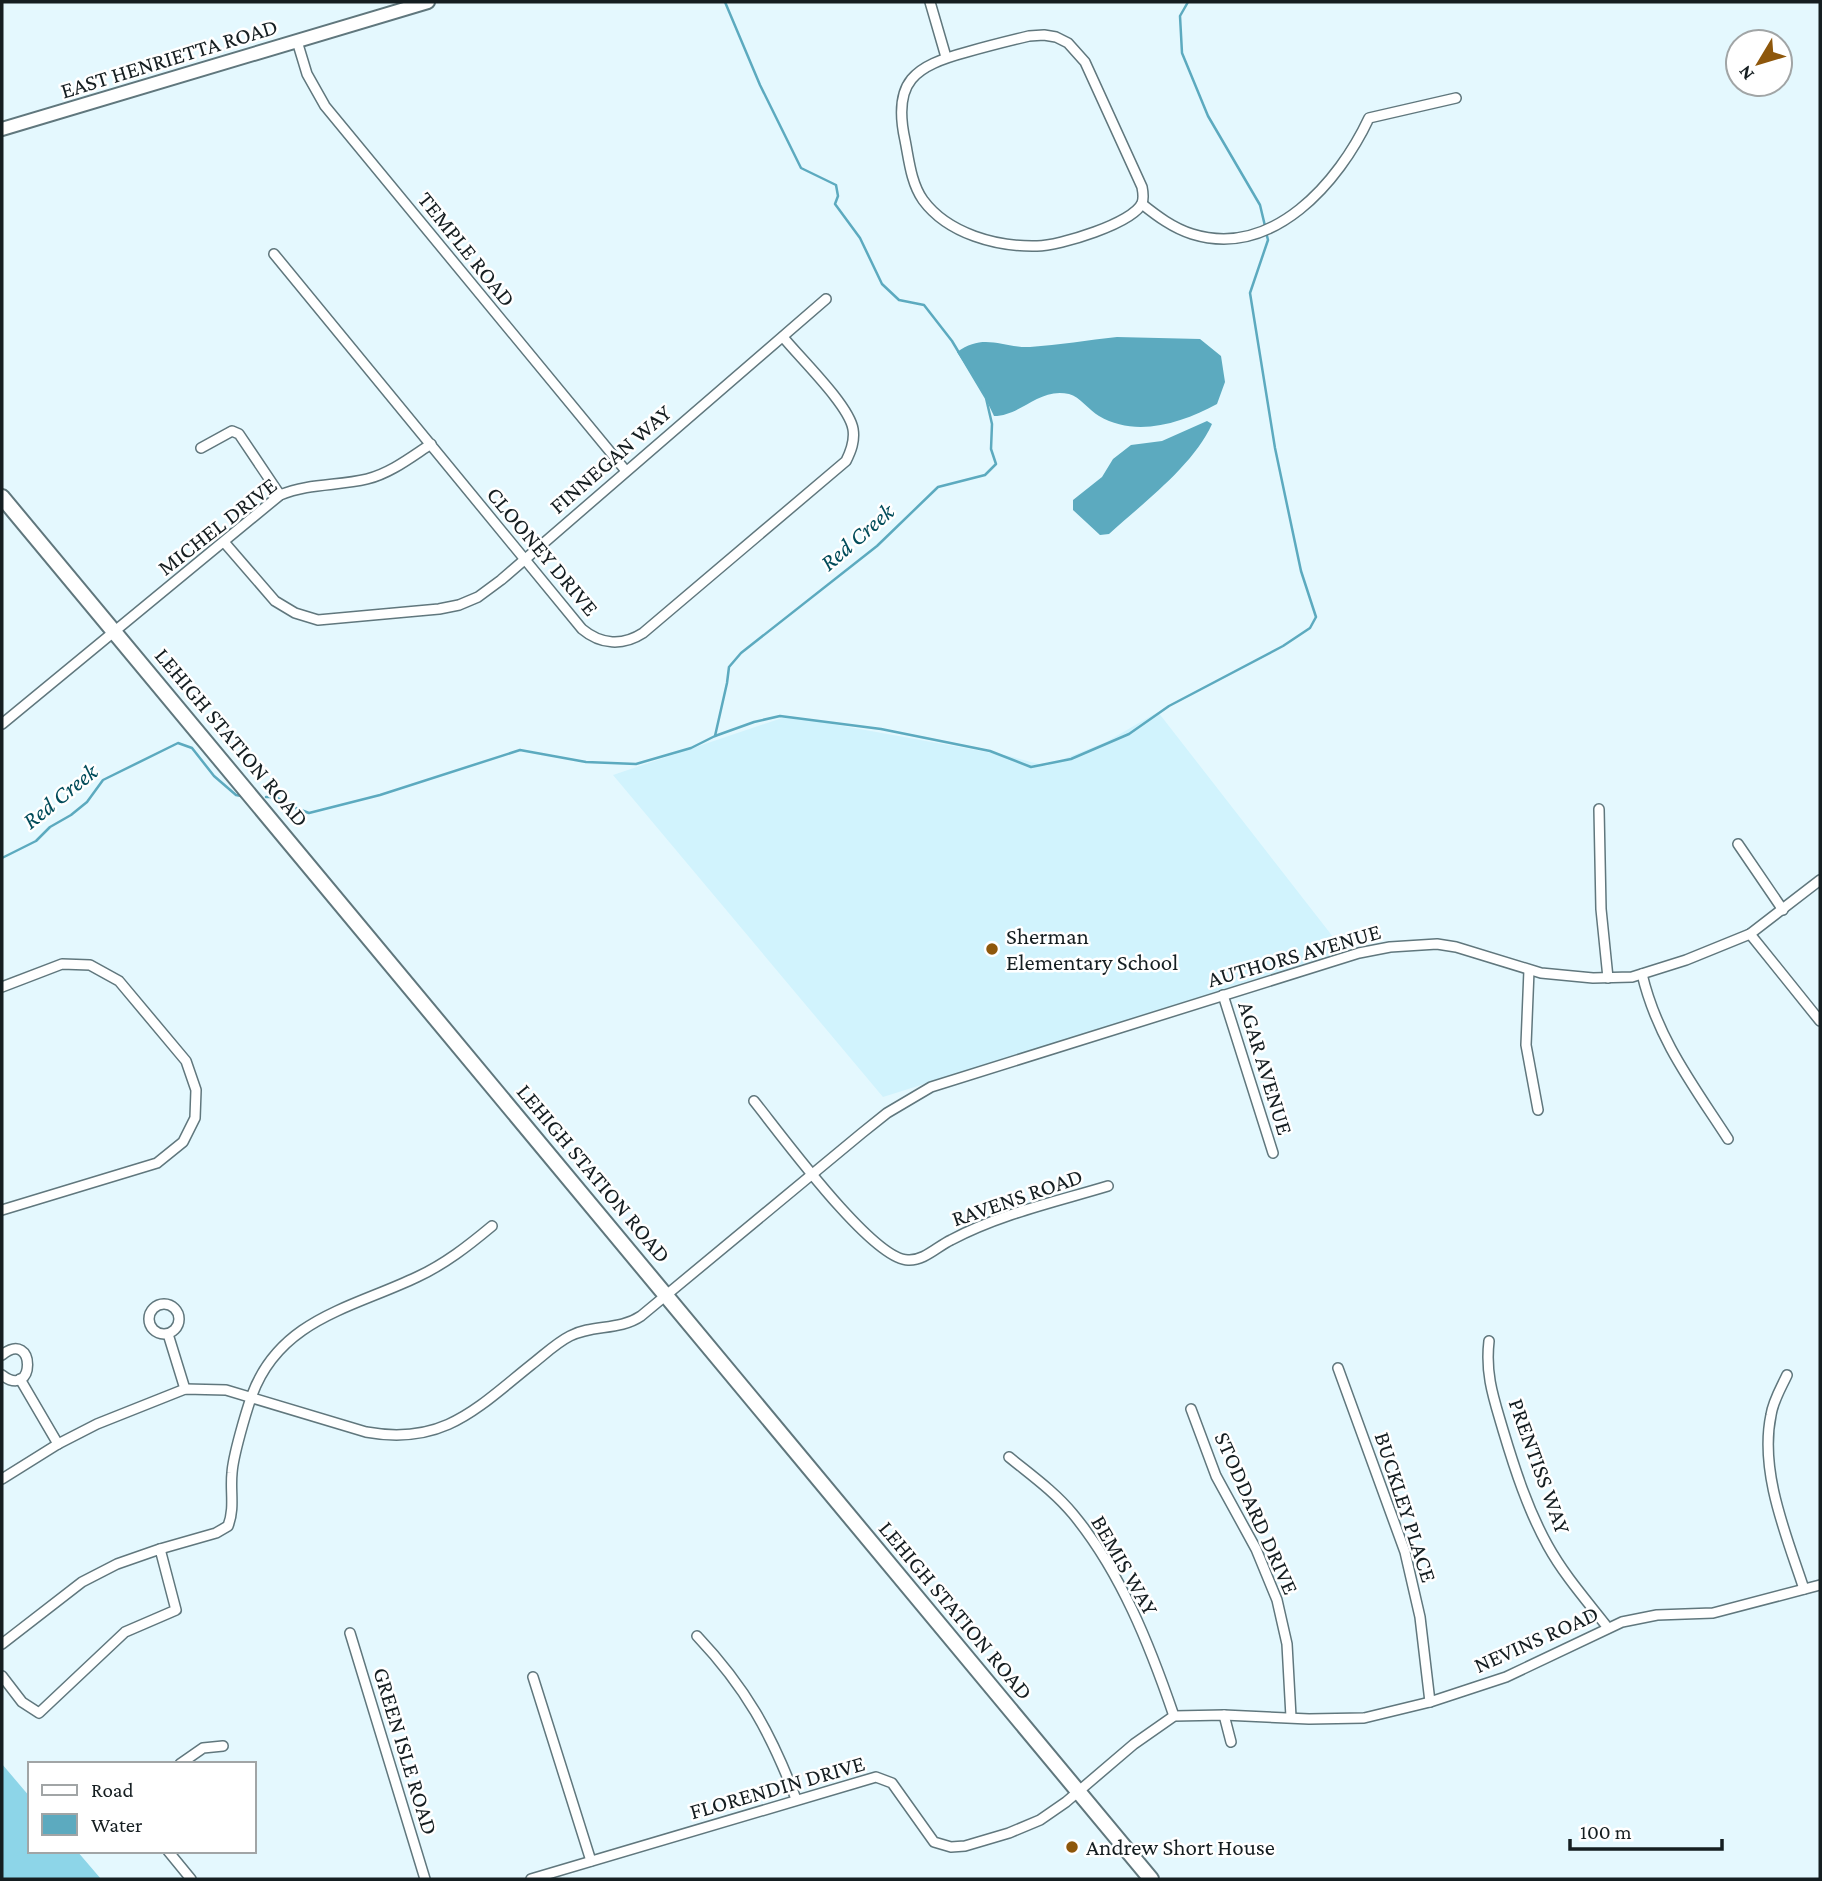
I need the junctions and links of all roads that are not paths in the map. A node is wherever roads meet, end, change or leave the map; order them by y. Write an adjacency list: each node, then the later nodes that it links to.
1 (428, 2): 3 (main road, EAST HENRIETTA ROAD)
2 (930, 2): 4 (street)
3 (297, 41): 6 (main road, EAST HENRIETTA ROAD); 13 (street, TEMPLE ROAD)
4 (946, 57): 7 (street); 7 (street)
5 (1456, 99): 7 (street)
6 (2, 130)
7 (1142, 204)
8 (274, 254): 11 (street, CLOONEY DRIVE)
9 (827, 299): 10 (street, FINNEGAN WAY)
10 (783, 337): 13 (street, FINNEGAN WAY); 17 (street, CLOONEY DRIVE)
11 (431, 444): 14 (street, MICHEL DRIVE); 17 (street, CLOONEY DRIVE)
12 (201, 448): 14 (street)
13 (625, 471): 17 (street, FINNEGAN WAY)
14 (280, 495): 16 (street, MICHEL DRIVE)
15 (2, 497): 18 (main road, LEHIGH STATION ROAD)
16 (224, 542): 17 (street, FINNEGAN WAY); 18 (street, MICHEL DRIVE)
17 (524, 559)
18 (115, 632): 19 (street, MICHEL DRIVE); 39 (main road, LEHIGH STATION ROAD)
19 (2, 724)
20 (1599, 809): 27 (street)
21 (1738, 844): 23 (street)
22 (1820, 880): 23 (street, AUTHORS AVENUE)
23 (1783, 910): 24 (street, AUTHORS AVENUE)
24 (1750, 934): 26 (street, AUTHORS AVENUE); 30 (street)
25 (1529, 970): 27 (street, AUTHORS AVENUE); 29 (street, AUTHORS AVENUE); 32 (street)
26 (1642, 974): 27 (street, AUTHORS AVENUE); 33 (street)
27 (1608, 978)
28 (2, 987): 37 (street)
29 (1223, 995): 34 (street, AGAR AVENUE); 35 (street, AUTHORS AVENUE)
30 (1820, 1021)
31 (754, 1101): 35 (street)
32 (1538, 1110)
33 (1728, 1139)
34 (1273, 1153)
35 (813, 1173): 36 (street, RAVENS ROAD); 39 (street, AUTHORS AVENUE)
36 (1108, 1186)
37 (2, 1210)
38 (492, 1226): 48 (street)
39 (666, 1294): 48 (street, AUTHORS AVENUE); 69 (main road, LEHIGH STATION ROAD)
40 (168, 1334): 47 (street)
41 (1489, 1341): 56 (street, PRENTISS WAY)
42 (2, 1355): 46 (street)
43 (1338, 1368): 62 (street, BUCKLEY PLACE)
44 (2, 1375): 46 (street)
45 (1787, 1376): 55 (street)
46 (20, 1379): 50 (street)
47 (185, 1389): 48 (street, AUTHORS AVENUE); 50 (street)
48 (252, 1396): 53 (street)
49 (1191, 1409): 65 (street, STODDARD DRIVE)
50 (58, 1444): 52 (street)
51 (1009, 1457): 64 (street, BEMIS WAY)
52 (2, 1479)
53 (160, 1549): 59 (street); 60 (street)
54 (1820, 1585): 55 (street, NEVINS ROAD)
55 (1804, 1590): 56 (street, NEVINS ROAD)
56 (1608, 1628): 62 (street, NEVINS ROAD)
57 (350, 1633): 74 (street, GREEN ISLE ROAD)
58 (697, 1636): 70 (street)
59 (2, 1644)
60 (2, 1676)
61 (533, 1677): 72 (street)
62 (1430, 1702): 65 (street, NEVINS ROAD)
63 (1224, 1714): 64 (street, NEVINS ROAD); 65 (street, NEVINS ROAD); 66 (street)
64 (1174, 1716): 69 (street)
65 (1291, 1717)
66 (1231, 1742)
67 (223, 1746): 68 (street)
68 (183, 1762)
69 (1077, 1791): 70 (street, FLORENDIN DRIVE); 76 (main road, LEHIGH STATION ROAD)
70 (796, 1799): 72 (street, FLORENDIN DRIVE)
71 (171, 1853): 73 (street)
72 (591, 1861): 75 (street, FLORENDIN DRIVE)
73 (191, 1879)
74 (425, 1879)
75 (531, 1879)
76 (1151, 1879)

